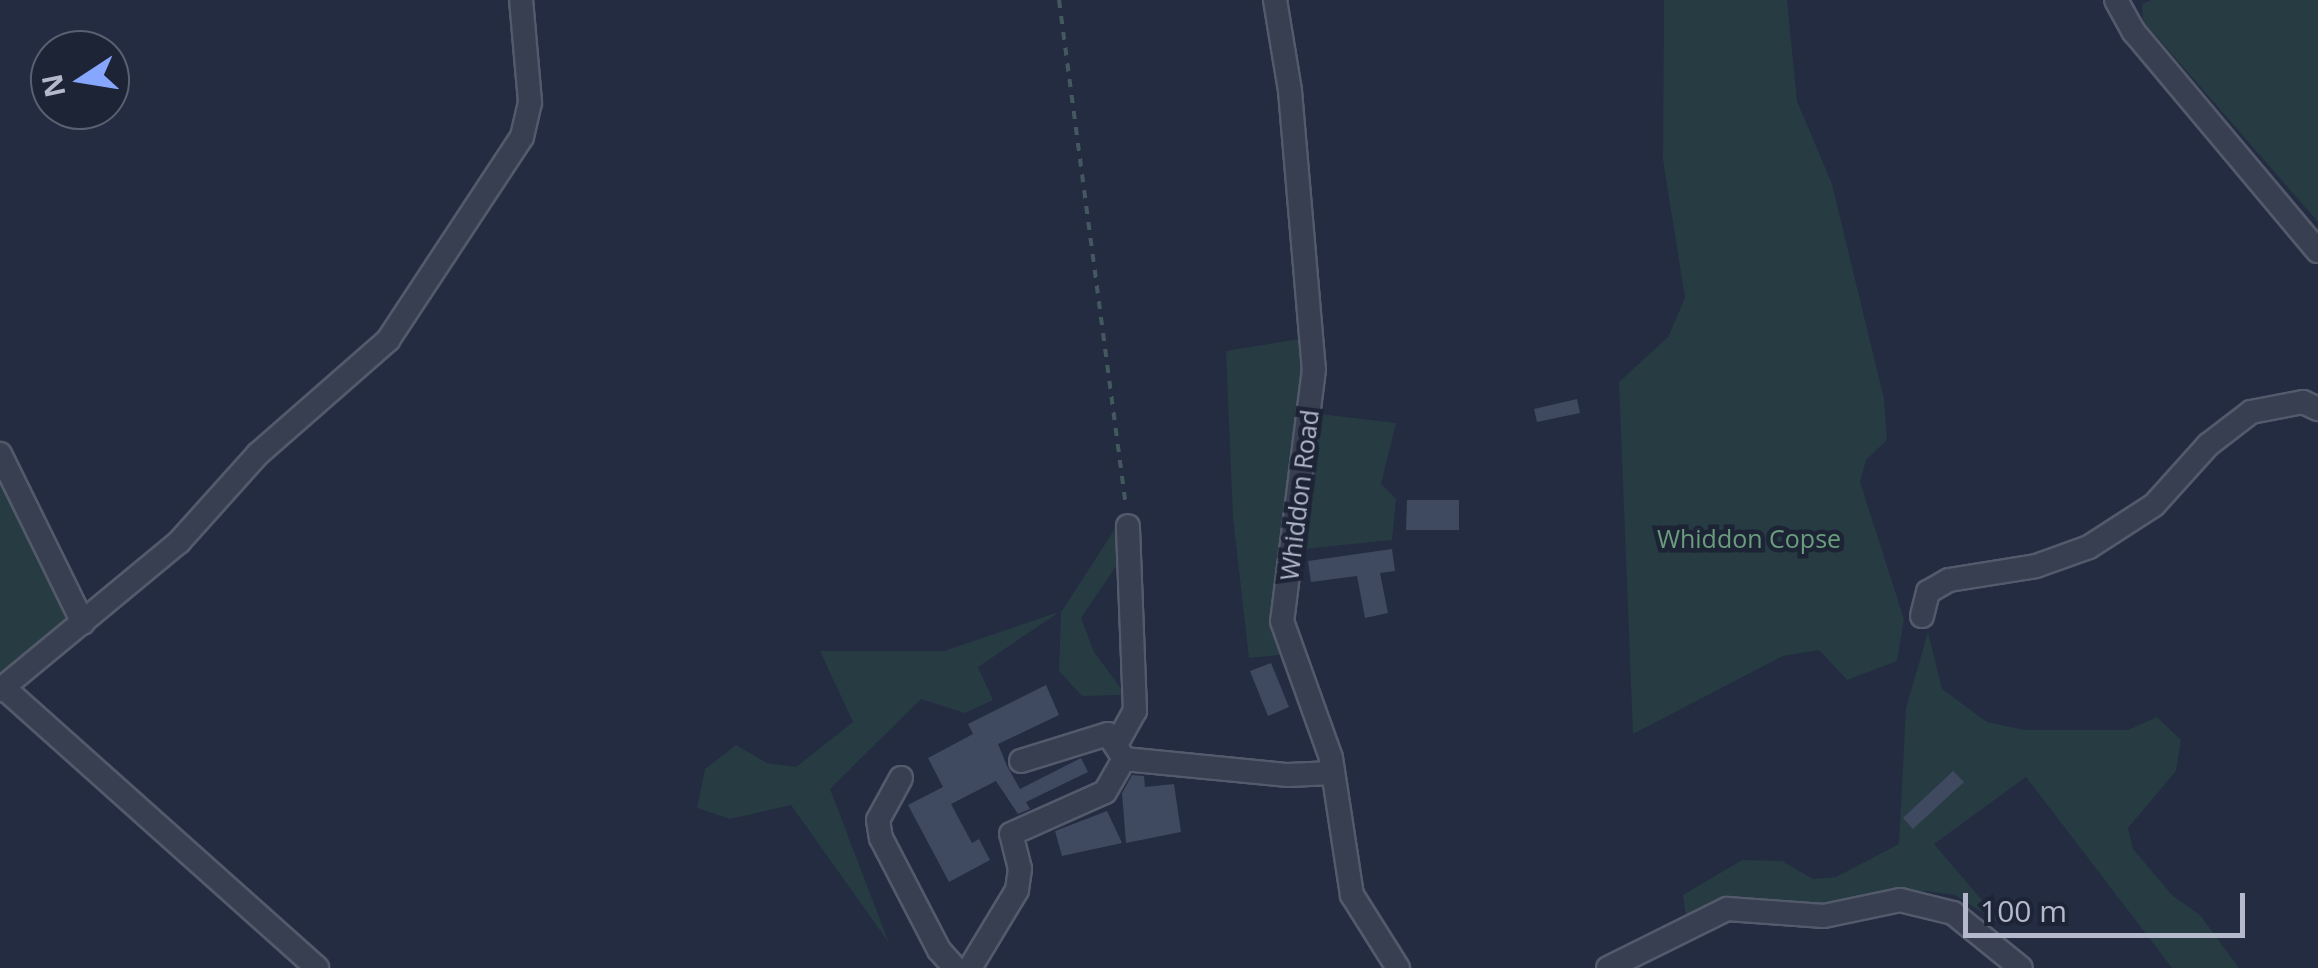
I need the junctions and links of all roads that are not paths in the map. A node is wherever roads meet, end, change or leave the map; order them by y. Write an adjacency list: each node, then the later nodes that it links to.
1 (521, 0): 9 (street)
2 (1275, 0): 13 (street, Whiddon Road)
3 (2116, 0): 4 (street)
4 (2318, 251)
5 (2318, 409): 8 (street)
6 (0, 454): 9 (street)
7 (1128, 526): 11 (street)
8 (1922, 616)
9 (83, 624): 10 (street)
10 (2, 689): 15 (street)
11 (1120, 751): 12 (street); 13 (street); 17 (street)
12 (1021, 760)
13 (1332, 773): 18 (street, Whiddon Road)
14 (901, 778): 16 (street)
15 (317, 968)
16 (955, 968)
17 (970, 968)
18 (1398, 968)
19 (1608, 968): 20 (street)
20 (2021, 968)

